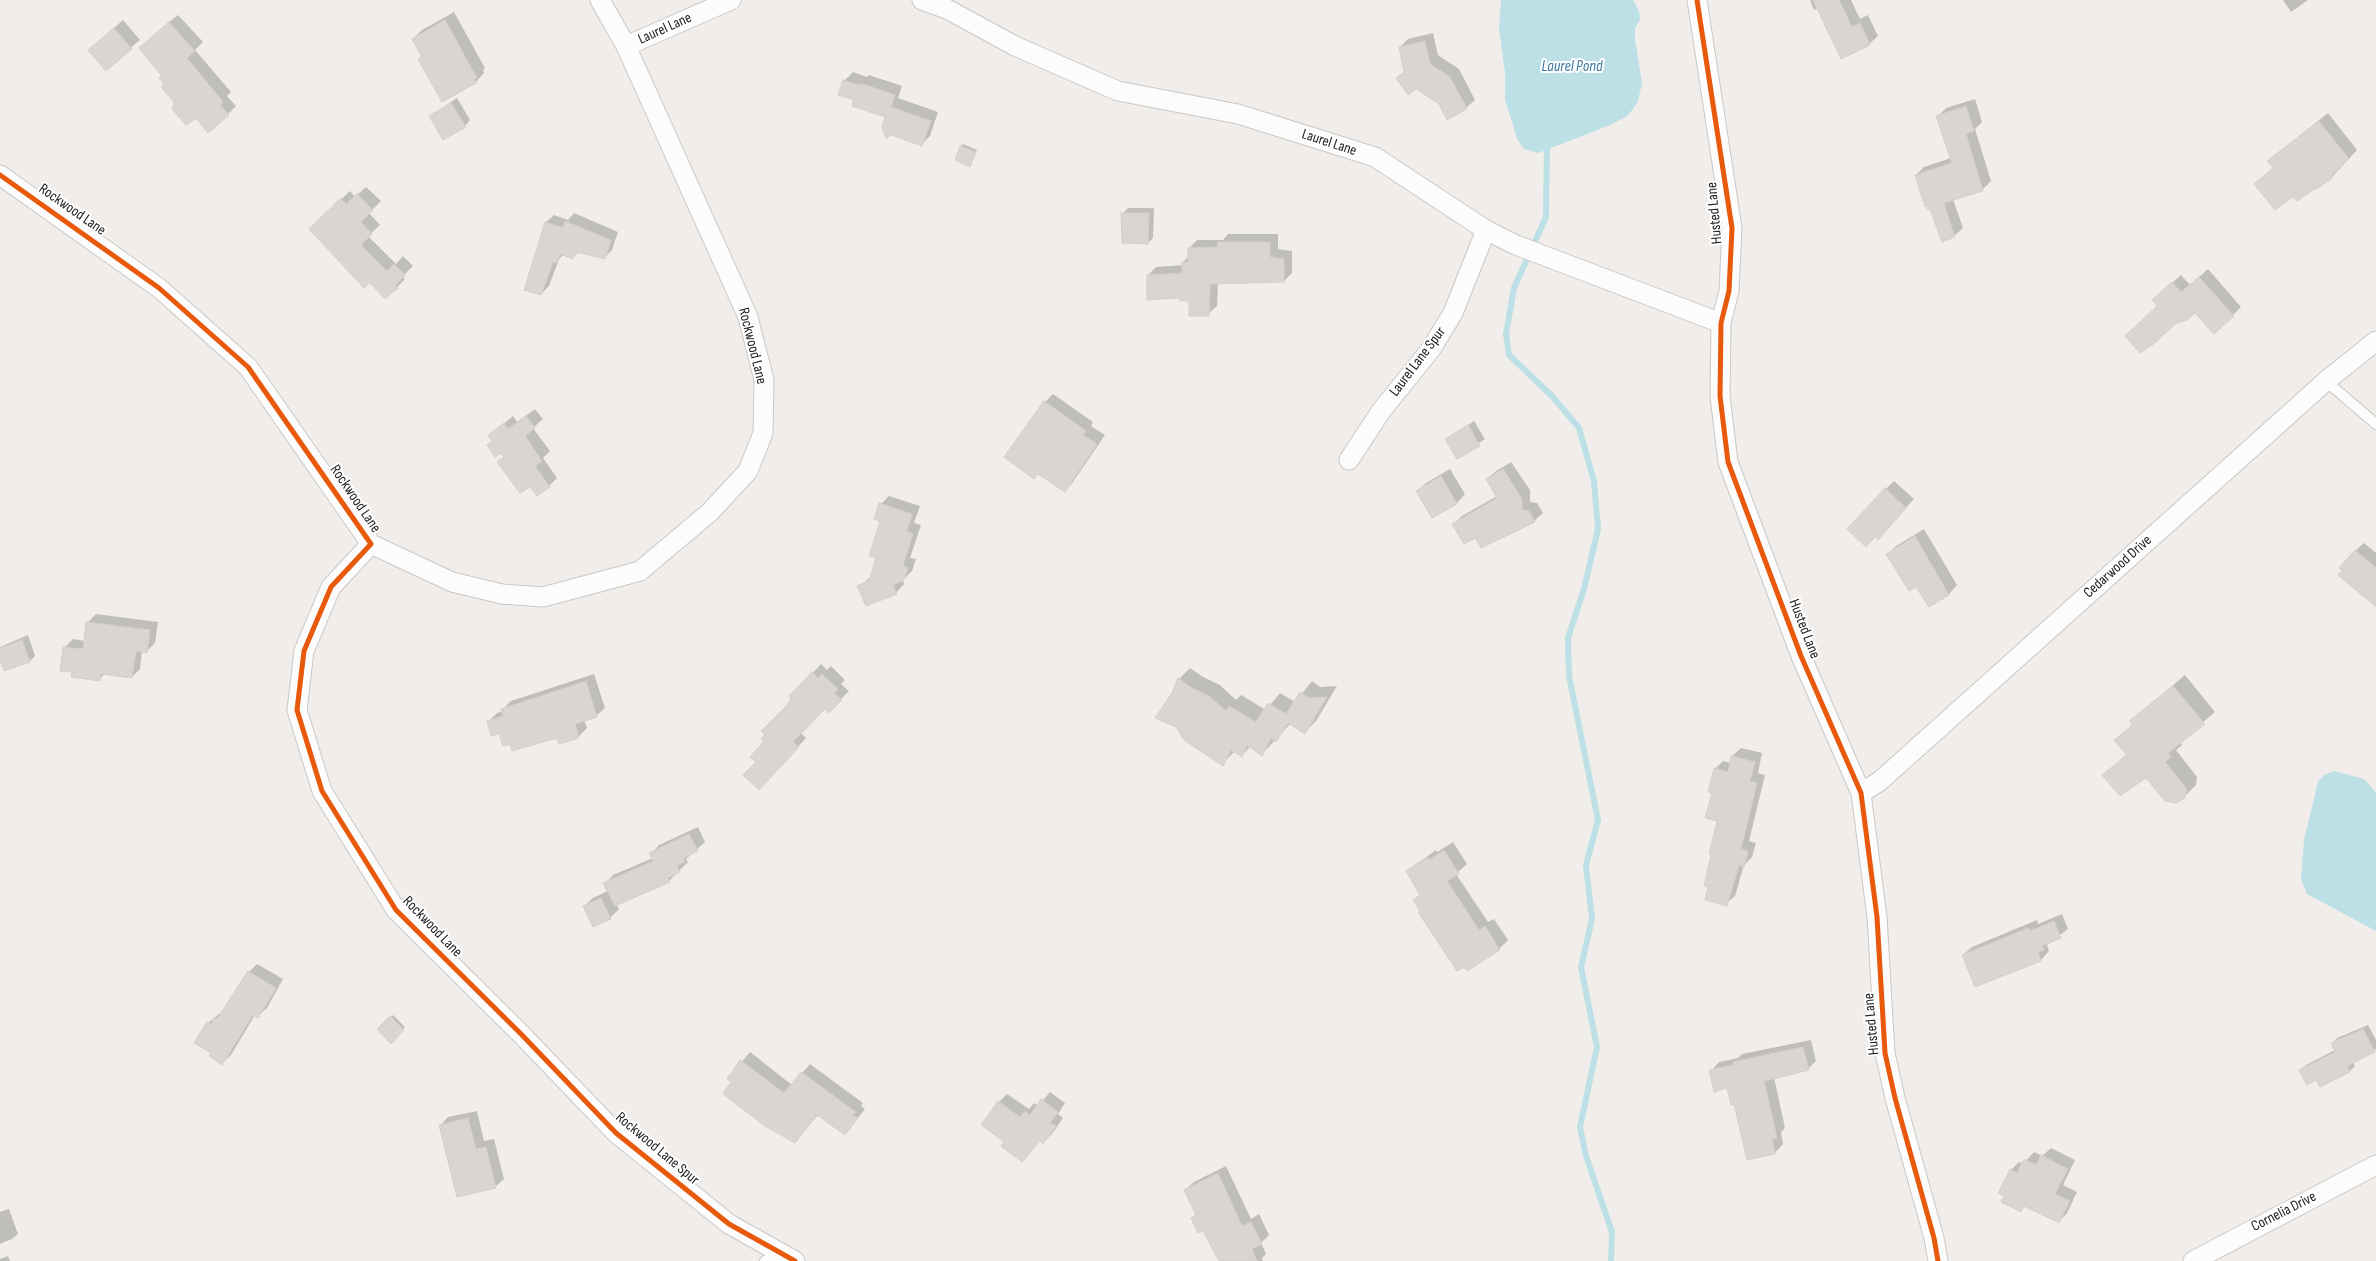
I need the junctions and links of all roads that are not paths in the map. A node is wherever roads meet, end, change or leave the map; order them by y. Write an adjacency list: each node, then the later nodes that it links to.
1 (600, 0): 5 (street, Rockwood Lane)
2 (730, 0): 5 (street, Laurel Lane)
3 (922, 0): 7 (street, Laurel Lane)
4 (1697, 0): 8 (street, Husted Lane)
5 (626, 46): 13 (street, Rockwood Lane)
6 (0, 175): 13 (street, Rockwood Lane)
7 (1486, 230): 8 (street, Laurel Lane); 12 (street, Laurel Lane Spur)
8 (1722, 323): 14 (street, Husted Lane)
9 (2376, 341): 10 (street, Cedarwood Drive)
10 (2326, 381): 11 (lane); 14 (street, Cedarwood Drive)
11 (2376, 424)
12 (1349, 460)
13 (371, 544): 15 (street, Rockwood Lane)
14 (1861, 793): 19 (street, Husted Lane)
15 (521, 1034): 17 (street, Rockwood Lane Spur)
16 (2376, 1165): 20 (street, Cornelia Drive)
17 (789, 1257): 18 (lane)
18 (765, 1261)
19 (1938, 1261)
20 (2193, 1261)

